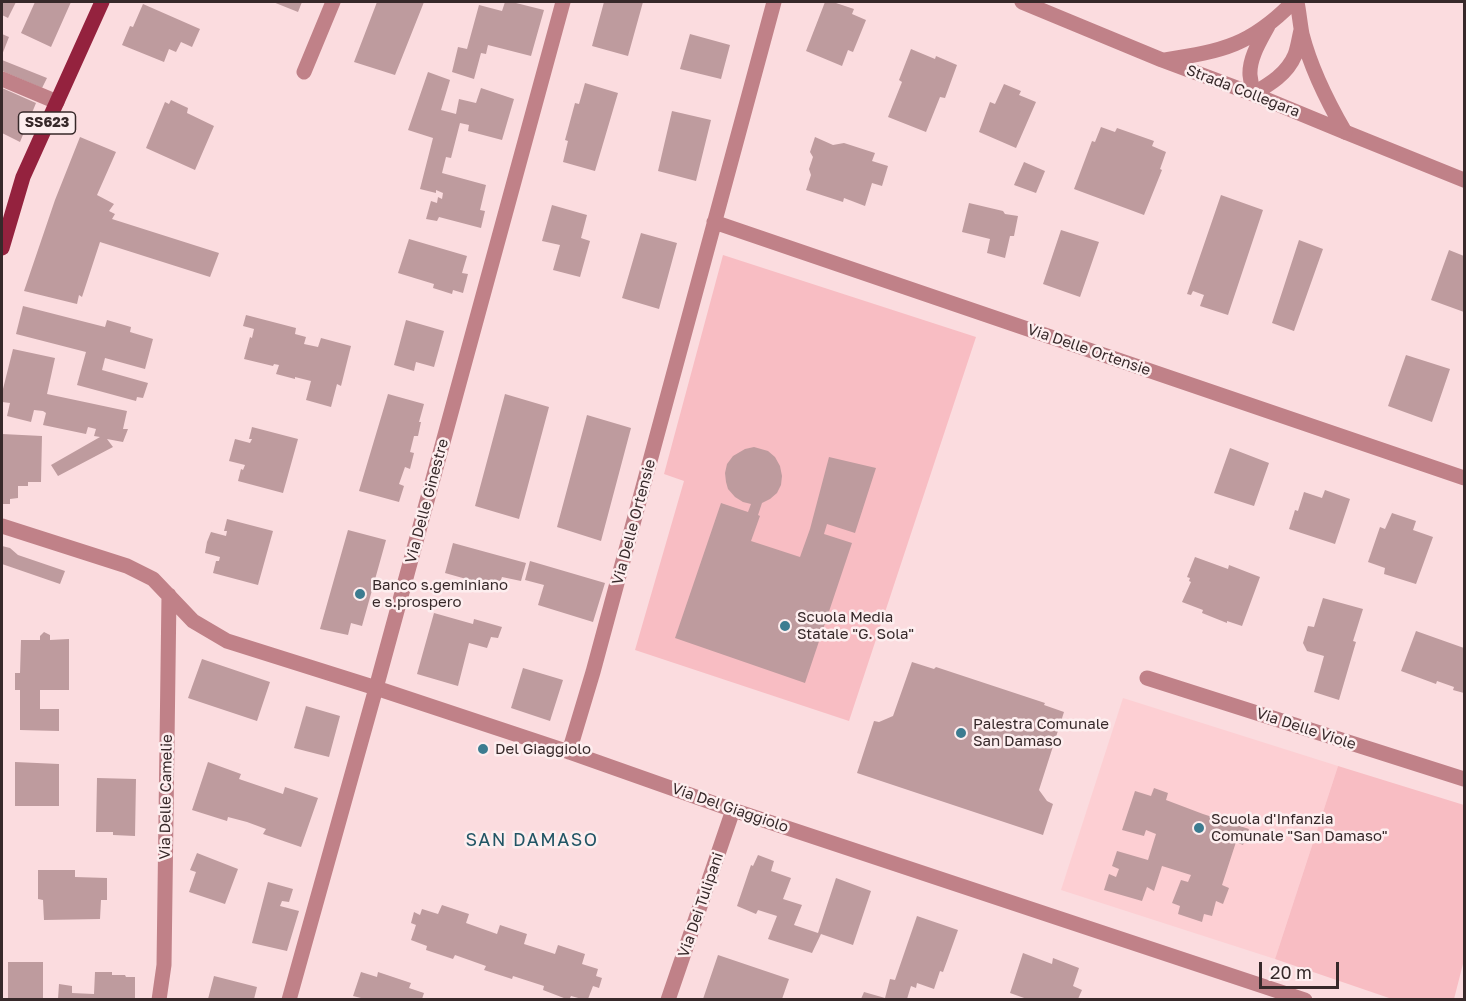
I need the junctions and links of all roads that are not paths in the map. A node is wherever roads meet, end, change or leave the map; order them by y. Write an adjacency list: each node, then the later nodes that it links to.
1 (102, 2): 13 (main road, SS623)
2 (333, 2): 10 (street)
3 (563, 2): 23 (street, Via Delle Ginestre)
4 (774, 2): 17 (street, Via Delle Ortensie)
5 (1022, 2): 9 (street, Strada Collegara)
6 (1295, 2): 7 (street); 8 (street)
7 (1268, 26): 9 (street); 12 (street)
8 (1301, 30): 12 (street); 14 (street)
9 (1162, 60): 12 (street, Strada Collegara)
10 (304, 72)
11 (2, 79): 13 (street)
12 (1253, 94): 14 (street, Strada Collegara)
13 (57, 102): 16 (main road, SS623)
14 (1345, 132): 15 (street, Strada Collegara)
15 (1464, 180)
16 (7, 207): 18 (main road, SS623)
17 (714, 222): 19 (street, Via Delle Ortensie); 24 (street, Via Delle Ortensie)
18 (2, 248)
19 (1464, 478)
20 (2, 526): 21 (street, Via Del Giaggiolo)
21 (169, 595): 23 (street, Via Del Giaggiolo); 27 (street, Via Delle Camelie)
22 (1147, 678): 25 (street, Via Delle Viole)
23 (376, 688): 24 (street, Via Del Giaggiolo); 28 (street, Via Delle Ginestre)
24 (569, 752): 26 (street, Via Del Giaggiolo)
25 (1464, 779)
26 (733, 810): 29 (street, Via Dei Tulipani); 30 (street, Via Del Giaggiolo)
27 (159, 999)
28 (289, 999)
29 (668, 999)
30 (1305, 999)

